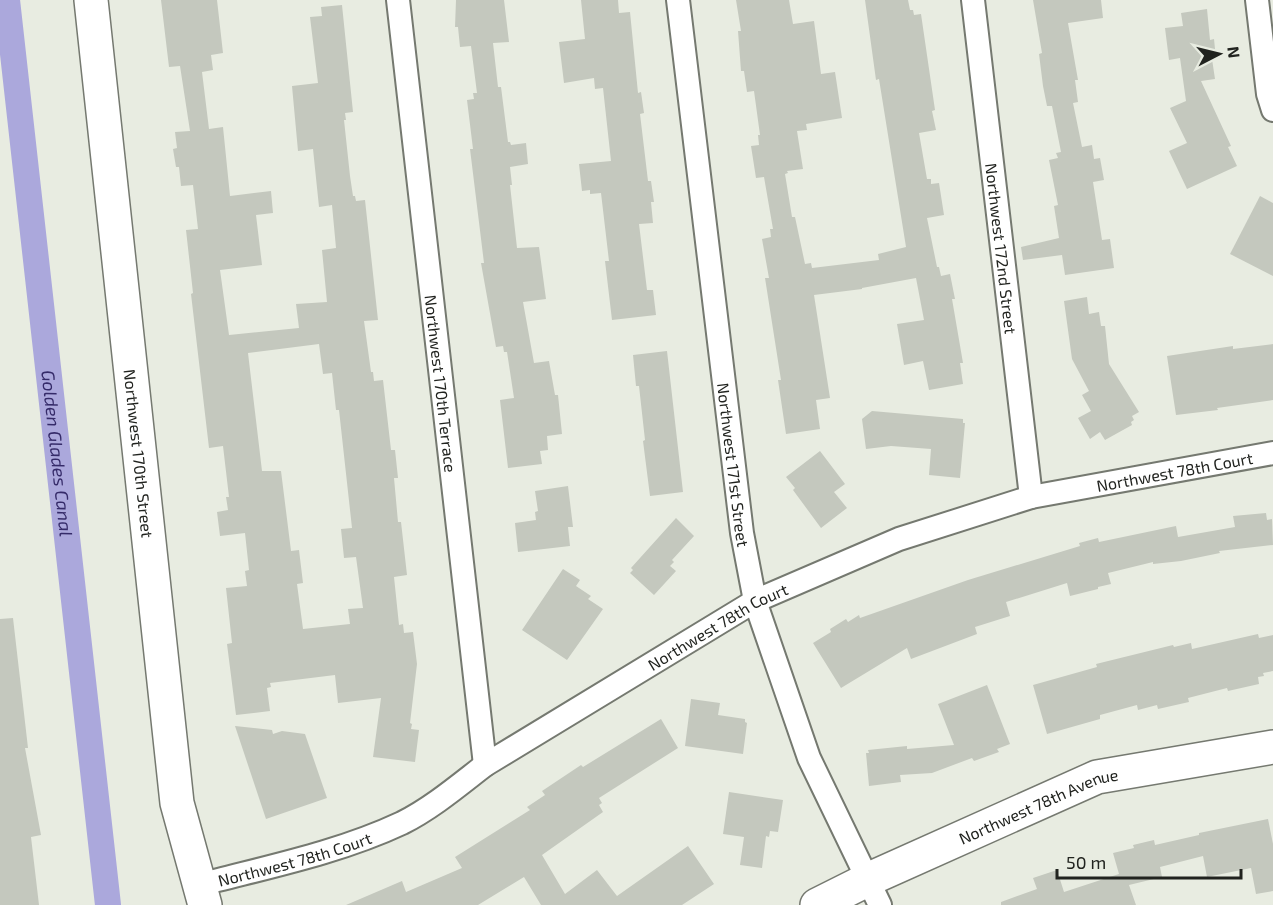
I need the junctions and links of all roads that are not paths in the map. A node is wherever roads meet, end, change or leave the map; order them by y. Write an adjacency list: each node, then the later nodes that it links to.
1 (91, 0): 13 (street, Northwest 170th Street)
2 (398, 0): 11 (street, Northwest 170th Terrace)
3 (678, 0): 9 (street, Northwest 171st Street)
4 (974, 0): 8 (street, Northwest 172nd Street)
5 (1257, 0): 6 (street)
6 (1273, 110)
7 (1273, 453): 8 (street, Northwest 78th Court)
8 (1031, 496): 9 (street, Northwest 78th Court)
9 (755, 602): 11 (street, Northwest 78th Court); 12 (street, Northwest 171st Street)
10 (1273, 747): 12 (street, Northwest 78th Avenue)
11 (485, 765): 13 (street, Northwest 78th Court)
12 (874, 892): 14 (street, Northwest 78th Avenue)
13 (202, 895)
14 (817, 905)

